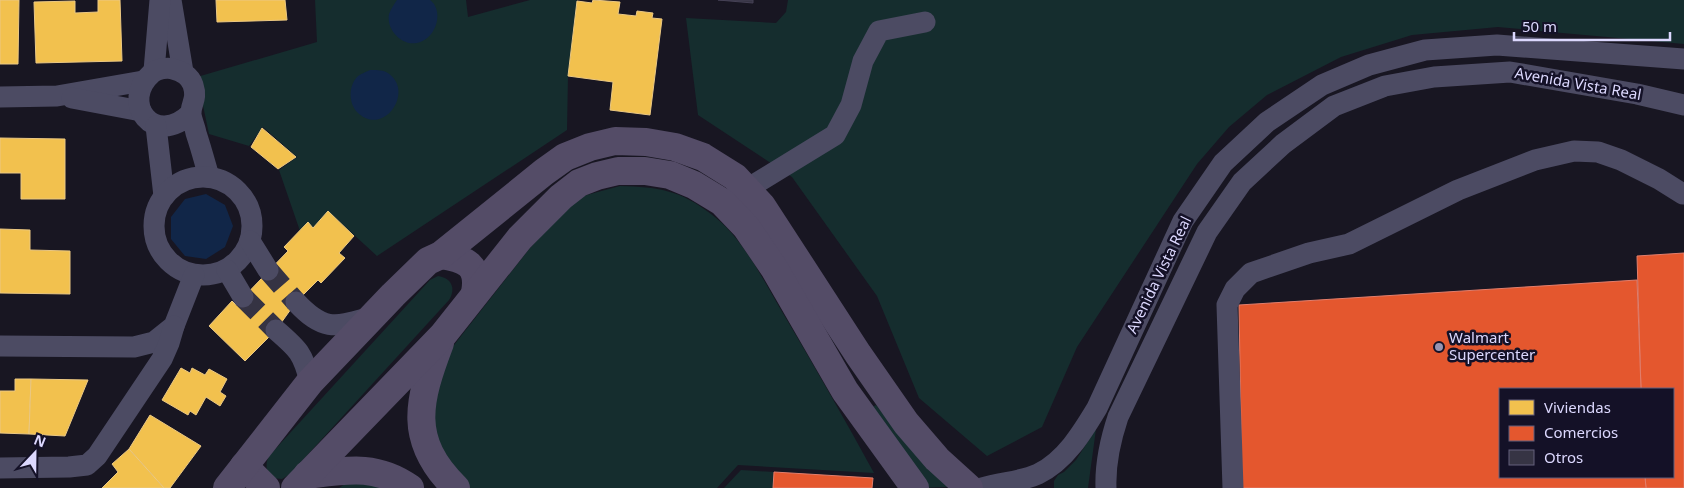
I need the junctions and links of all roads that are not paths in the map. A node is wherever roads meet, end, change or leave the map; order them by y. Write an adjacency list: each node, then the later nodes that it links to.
1 (160, 0): 6 (street)
2 (171, 0): 5 (street)
3 (924, 22): 14 (street)
4 (1684, 59): 31 (street, Avenida Vista Real)
5 (183, 72): 6 (street); 11 (street)
6 (149, 76): 7 (street); 10 (street)
7 (57, 96): 8 (street); 10 (street)
8 (0, 97)
9 (1684, 105): 35 (street, Avenida Vista Real)
10 (141, 111): 12 (street)
11 (191, 113): 12 (street); 13 (street)
12 (156, 126): 16 (street)
13 (209, 177): 16 (street); 17 (street)
14 (747, 189): 18 (main road); 41 (main road)
15 (1683, 194): 44 (street)
16 (164, 196): 21 (street)
17 (250, 241): 19 (street); 20 (street)
18 (441, 254): 22 (main road); 25 (main road)
19 (227, 270): 21 (street); 23 (street)
20 (268, 270)
21 (194, 275): 26 (street)
22 (476, 293): 28 (main road); 40 (main road)
23 (243, 297)
24 (296, 302): 25 (street)
25 (372, 317): 30 (main road)
26 (174, 326): 29 (street); 33 (street)
27 (276, 330): 30 (street)
28 (443, 335): 34 (main road); 39 (main road)
29 (0, 346)
30 (310, 382): 32 (main road)
31 (1060, 458): 42 (street, Avenida Vista Real); 43 (street)
32 (244, 466): 36 (main road); 37 (main road)
33 (0, 468)
34 (301, 482): 38 (main road)
35 (1104, 483)
36 (227, 488)
37 (266, 488)
38 (410, 488)
39 (456, 488)
40 (915, 488)
41 (968, 488)
42 (982, 488)
43 (1047, 488)
44 (1233, 488)

